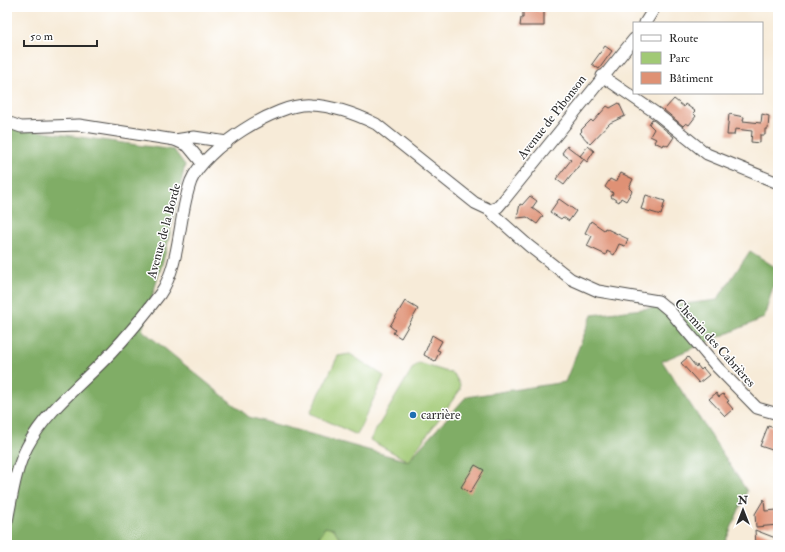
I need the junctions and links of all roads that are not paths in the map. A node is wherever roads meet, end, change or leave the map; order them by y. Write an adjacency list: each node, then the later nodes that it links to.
1 (656, 7): 2 (street)
2 (646, 22)
3 (633, 40): 4 (street, Avenue de Pibonson)
4 (602, 76): 9 (street); 10 (street, Avenue de Pibonson)
5 (7, 122): 6 (street)
6 (175, 140): 7 (street); 8 (street)
7 (227, 142): 8 (street, Avenue de la Borde); 10 (street, Avenue de la Borde)
8 (202, 163): 12 (street, Avenue de la Borde)
9 (778, 183)
10 (490, 210): 11 (street, Chemin des Cabrières)
11 (778, 414)
12 (7, 521)

